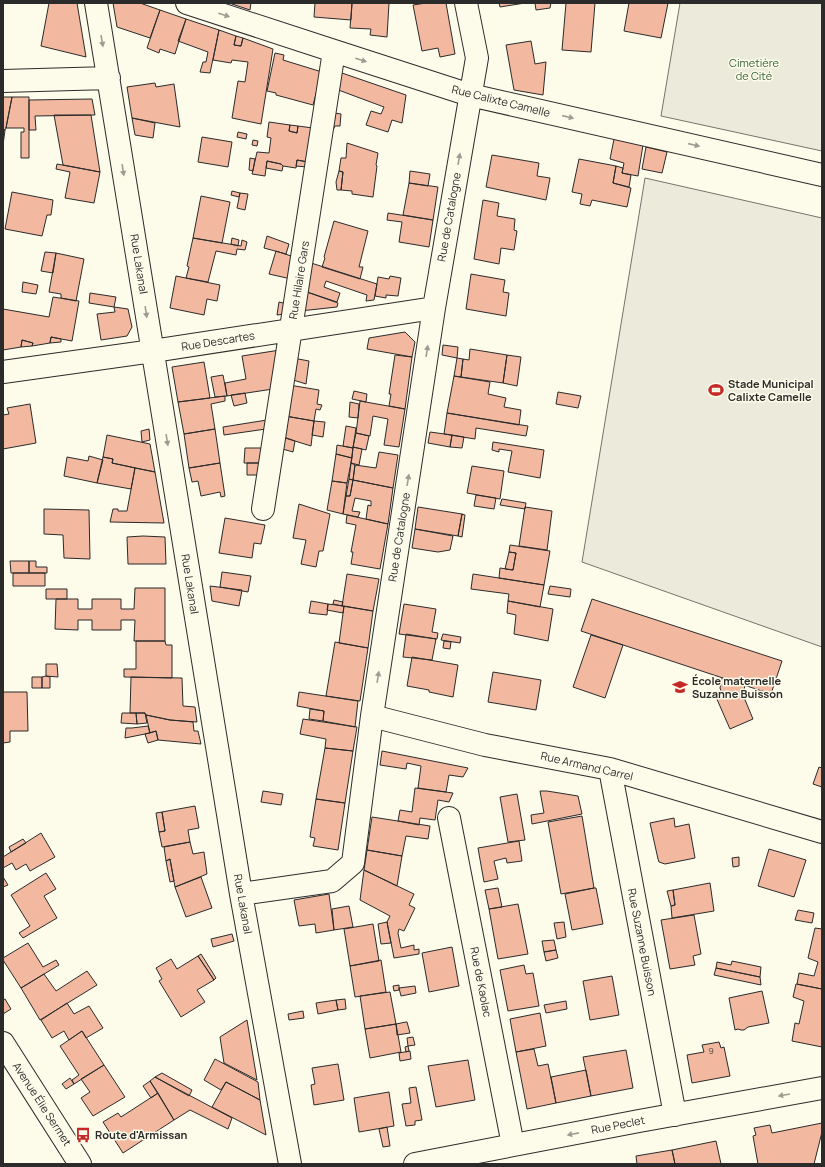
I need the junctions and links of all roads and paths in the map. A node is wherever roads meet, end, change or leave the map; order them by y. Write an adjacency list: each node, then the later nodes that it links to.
1 (96, 3): 5 (street, Rue Lakanal, one-way to 5)
2 (188, 3): 4 (street, Rue Calixte Camelle, one-way to 4)
3 (466, 3): 7 (street, Rue de Catalogne)
4 (334, 51): 7 (street, Rue Calixte Camelle, one-way to 7); 10 (street, Rue Hilaire Gars)
5 (109, 78): 6 (street); 11 (street, Rue Lakanal, one-way to 11)
6 (3, 81)
7 (470, 95): 8 (street, Rue Calixte Camelle, one-way to 8); 9 (street, Rue de Catalogne, one-way to 7)
8 (822, 174)
9 (434, 308): 10 (street, Rue Descartes); 14 (street, Rue de Catalogne, one-way to 9)
10 (291, 329): 11 (street, Rue Descartes); 13 (street, Rue Hilaire Gars)
11 (152, 351): 12 (street, Rue Descartes); 18 (street, Rue Lakanal, one-way to 18)
12 (3, 372)
13 (263, 509)
14 (372, 716): 15 (street, Rue Armand Carrel); 18 (street, Rue de Catalogne)
15 (610, 769): 17 (street, Rue Armand Carrel); 21 (street, Rue Suzanne Buisson)
16 (449, 818): 22 (street, Rue de Kaolac)
17 (822, 832)
18 (241, 894): 24 (street, Rue Lakanal)
19 (4, 1046): 23 (street, Avenue Élie Sermet)
20 (822, 1088): 21 (street, Rue Peclet, one-way to 21)
21 (675, 1115): 22 (street, Rue Peclet, one-way to 22)
22 (513, 1145): 25 (street, Rue Peclet)
23 (80, 1164)
24 (290, 1164)
25 (415, 1164)

